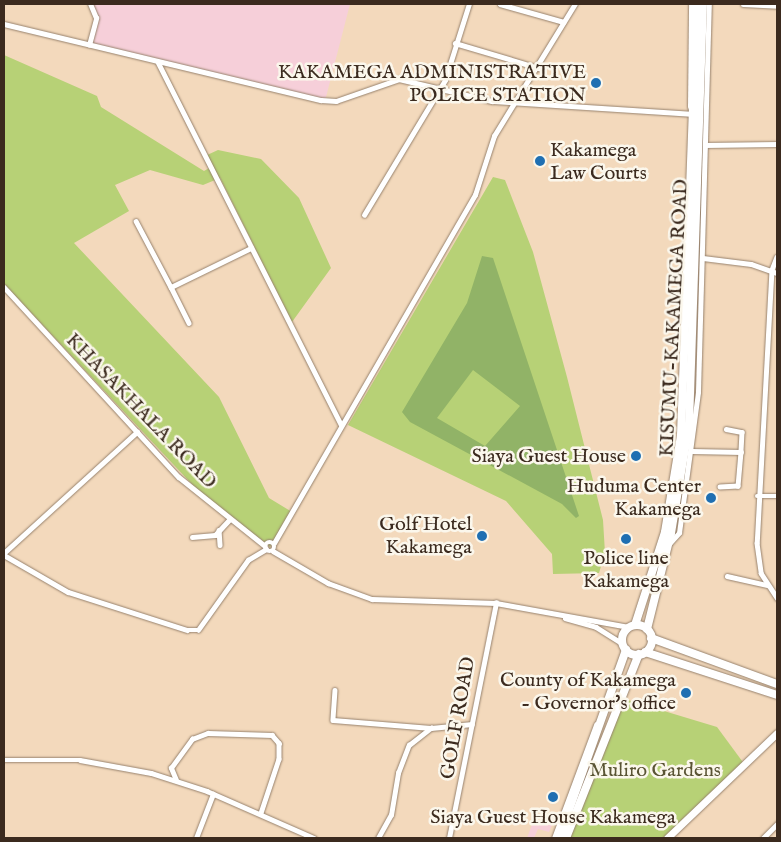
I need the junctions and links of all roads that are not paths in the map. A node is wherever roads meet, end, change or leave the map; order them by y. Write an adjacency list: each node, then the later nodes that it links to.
1 (90, 4): 14 (street)
2 (468, 4): 13 (street)
3 (500, 4): 11 (street)
4 (575, 4): 11 (street)
5 (691, 4): 19 (street)
6 (697, 4): 19 (highway, KISUMU-KAKAMEGA ROAD)
7 (703, 4): 32 (highway, KISUMU-KAKAMEGA ROAD)
8 (709, 4): 21 (street)
9 (744, 4): 10 (street)
10 (777, 6)
11 (564, 22): 16 (street)
12 (4, 24): 14 (street)
13 (455, 43): 16 (street); 17 (street)
14 (89, 45): 15 (street)
15 (158, 62): 17 (street); 24 (street)
16 (539, 68): 18 (street)
17 (439, 88): 18 (street); 22 (street)
18 (515, 104): 19 (street); 34 (street)
19 (692, 116): 56 (highway, KISUMU-KAKAMEGA ROAD)
20 (777, 144): 21 (street)
21 (705, 145): 26 (street)
22 (364, 215)
23 (136, 221): 30 (street)
24 (251, 248): 30 (street); 34 (street)
25 (777, 257): 27 (street)
26 (702, 258): 27 (street); 31 (street)
27 (772, 270): 28 (street); 40 (street)
28 (777, 272)
29 (4, 287): 36 (street, KHASAKHALA ROAD)
30 (171, 287): 33 (street)
31 (701, 295): 32 (street); 37 (street)
32 (694, 307): 46 (highway, KISUMU-KAKAMEGA ROAD)
33 (189, 323)
34 (341, 424): 45 (street)
35 (726, 429): 38 (street)
36 (137, 432): 42 (street, KHASAKHALA ROAD); 50 (street)
37 (692, 450): 38 (street); 46 (street)
38 (741, 452): 39 (street)
39 (720, 487)
40 (757, 496): 41 (street); 52 (street)
41 (777, 496)
42 (229, 520): 43 (street); 48 (street, KHASAKHALA ROAD)
43 (219, 530): 44 (street); 47 (street)
44 (192, 537)
45 (274, 543): 48 (street); 49 (street)
46 (669, 544): 57 (highway, KISUMU-KAKAMEGA ROAD)
47 (220, 545)
48 (265, 547): 49 (street, KHASAKHALA ROAD); 50 (street)
49 (273, 551): 54 (street)
50 (4, 554)
51 (727, 576): 52 (street)
52 (767, 586): 53 (street)
53 (777, 598)
54 (496, 603): 55 (street); 67 (street, GOLF ROAD)
55 (547, 613): 56 (street); 59 (street)
56 (633, 626): 57 (highway); 59 (highway, KISUMU-KAKAMEGA ROAD)
57 (647, 629): 58 (highway)
58 (651, 638): 60 (highway); 61 (highway)
59 (624, 647): 60 (highway); 63 (highway)
60 (642, 653): 62 (highway); 81 (highway)
61 (688, 654): 62 (highway); 64 (highway)
62 (684, 664): 66 (highway)
63 (618, 682): 80 (street); 81 (highway)
64 (777, 684)
65 (335, 690): 68 (street)
66 (777, 695)
67 (472, 724): 68 (street); 79 (street, GOLF ROAD)
68 (431, 728): 78 (street)
69 (776, 736): 75 (main road)
70 (4, 760): 71 (street)
71 (176, 780): 72 (street); 73 (street)
72 (213, 794): 73 (street); 76 (street)
73 (261, 813): 77 (street)
74 (777, 824): 82 (street)
75 (671, 837)
76 (196, 838)
77 (314, 838)
78 (378, 838)
79 (449, 838)
80 (554, 838)
81 (565, 838)
82 (763, 838)

